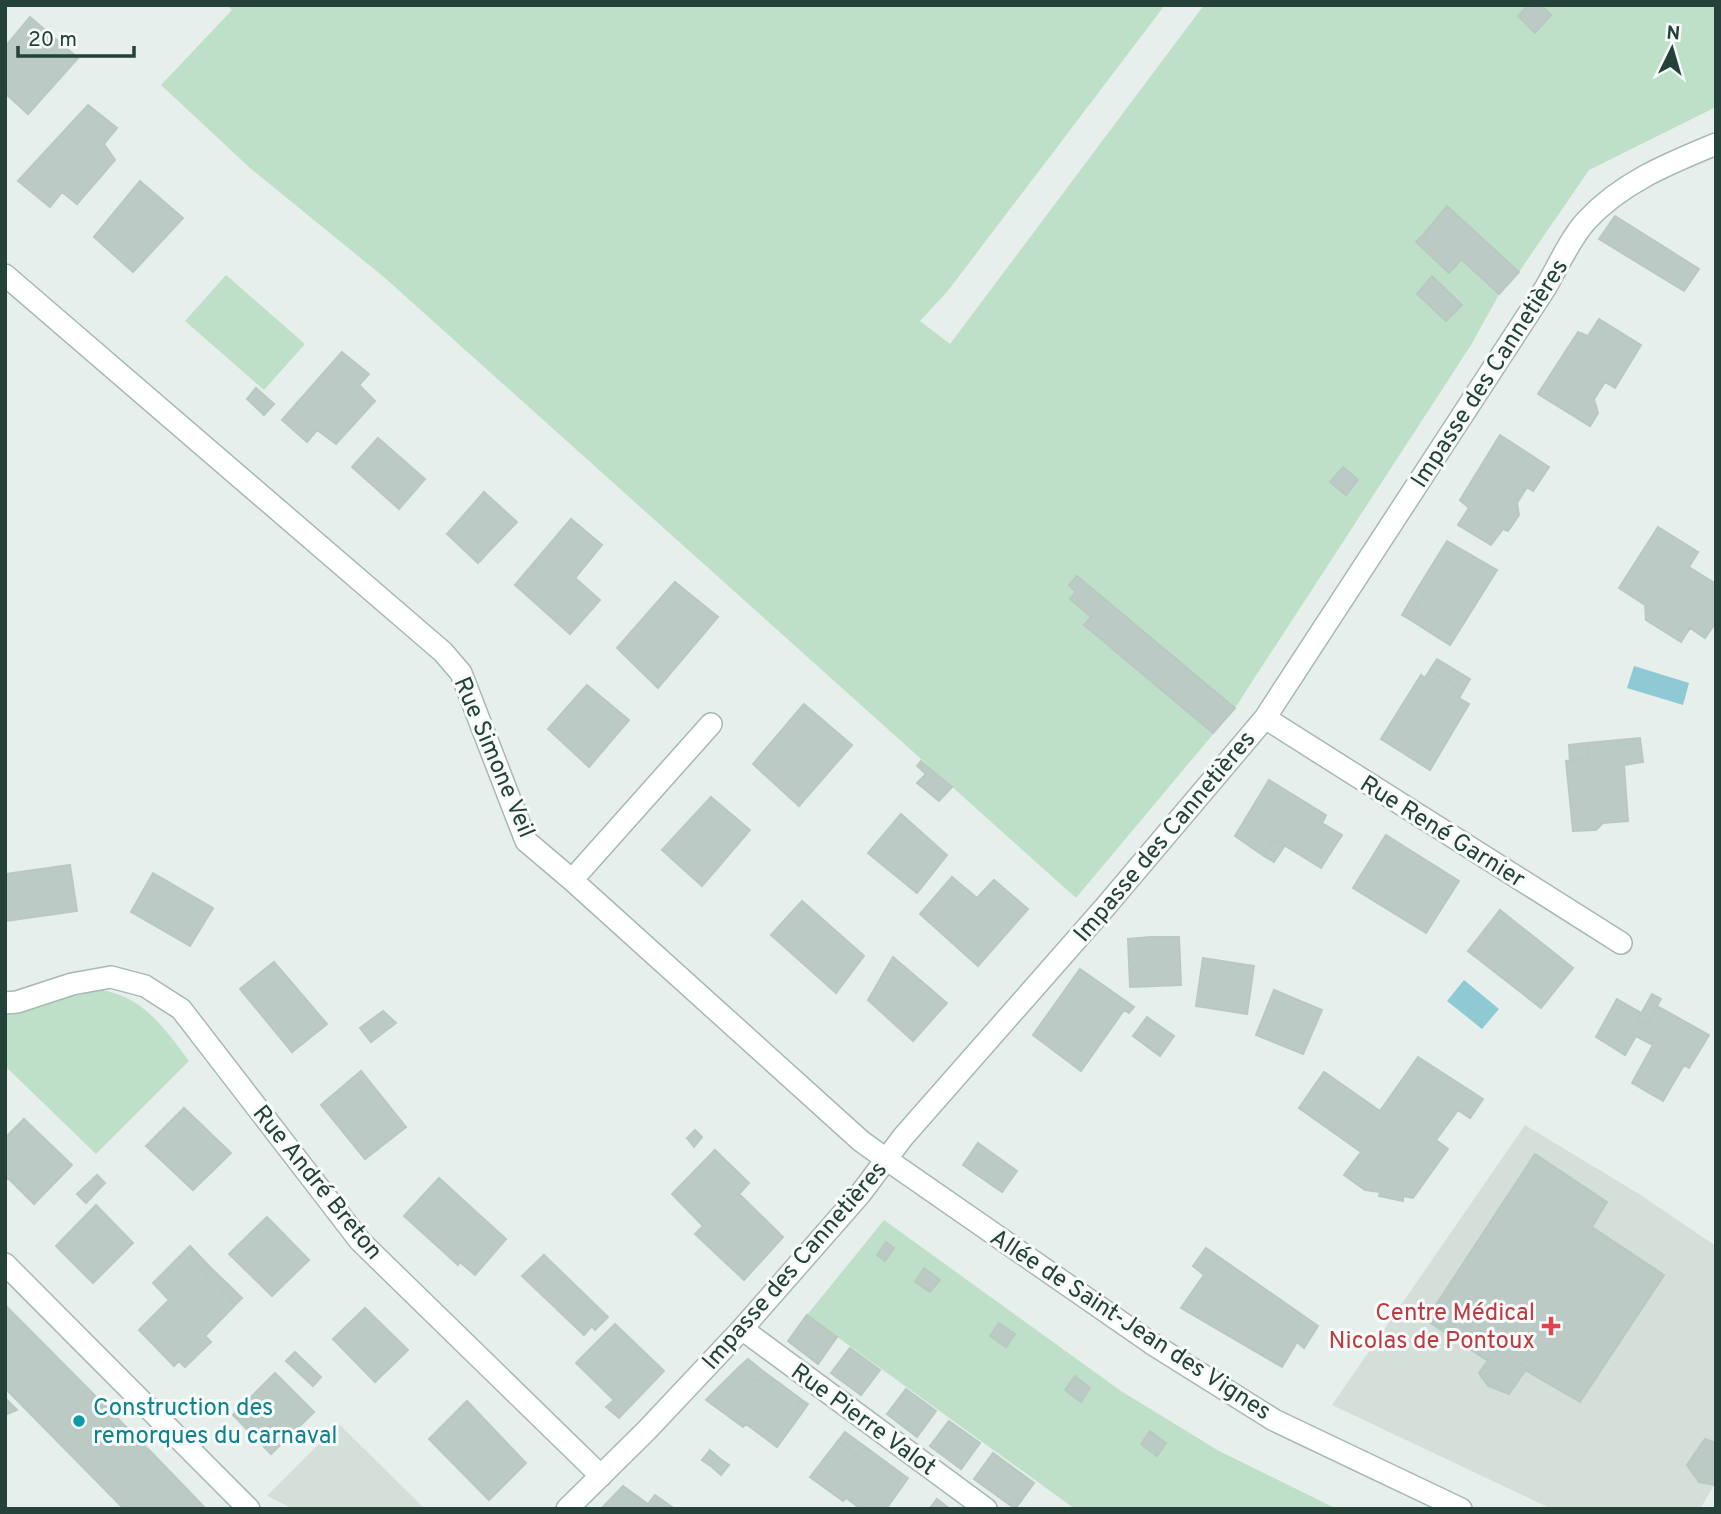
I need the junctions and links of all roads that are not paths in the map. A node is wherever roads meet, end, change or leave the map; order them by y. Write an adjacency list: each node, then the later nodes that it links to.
1 (1716, 144): 3 (street, Impasse des Cannetières)
2 (5, 275): 5 (street, Rue Simone Veil)
3 (1265, 718): 6 (street, Rue René Garnier); 8 (street, Impasse des Cannetières)
4 (711, 724): 5 (street)
5 (572, 880): 8 (street, Rue Simone Veil)
6 (1621, 943)
7 (5, 1003): 11 (street, Rue André Breton)
8 (886, 1159): 10 (street, Impasse des Cannetières); 15 (street, Allée de Saint-Jean des Vignes)
9 (5, 1264): 12 (street)
10 (742, 1329): 11 (street, Impasse des Cannetières); 14 (street, Rue Pierre Valot)
11 (601, 1476): 13 (street, Impasse des Cannetières)
12 (249, 1509)
13 (567, 1509)
14 (986, 1509)
15 (1461, 1509)

